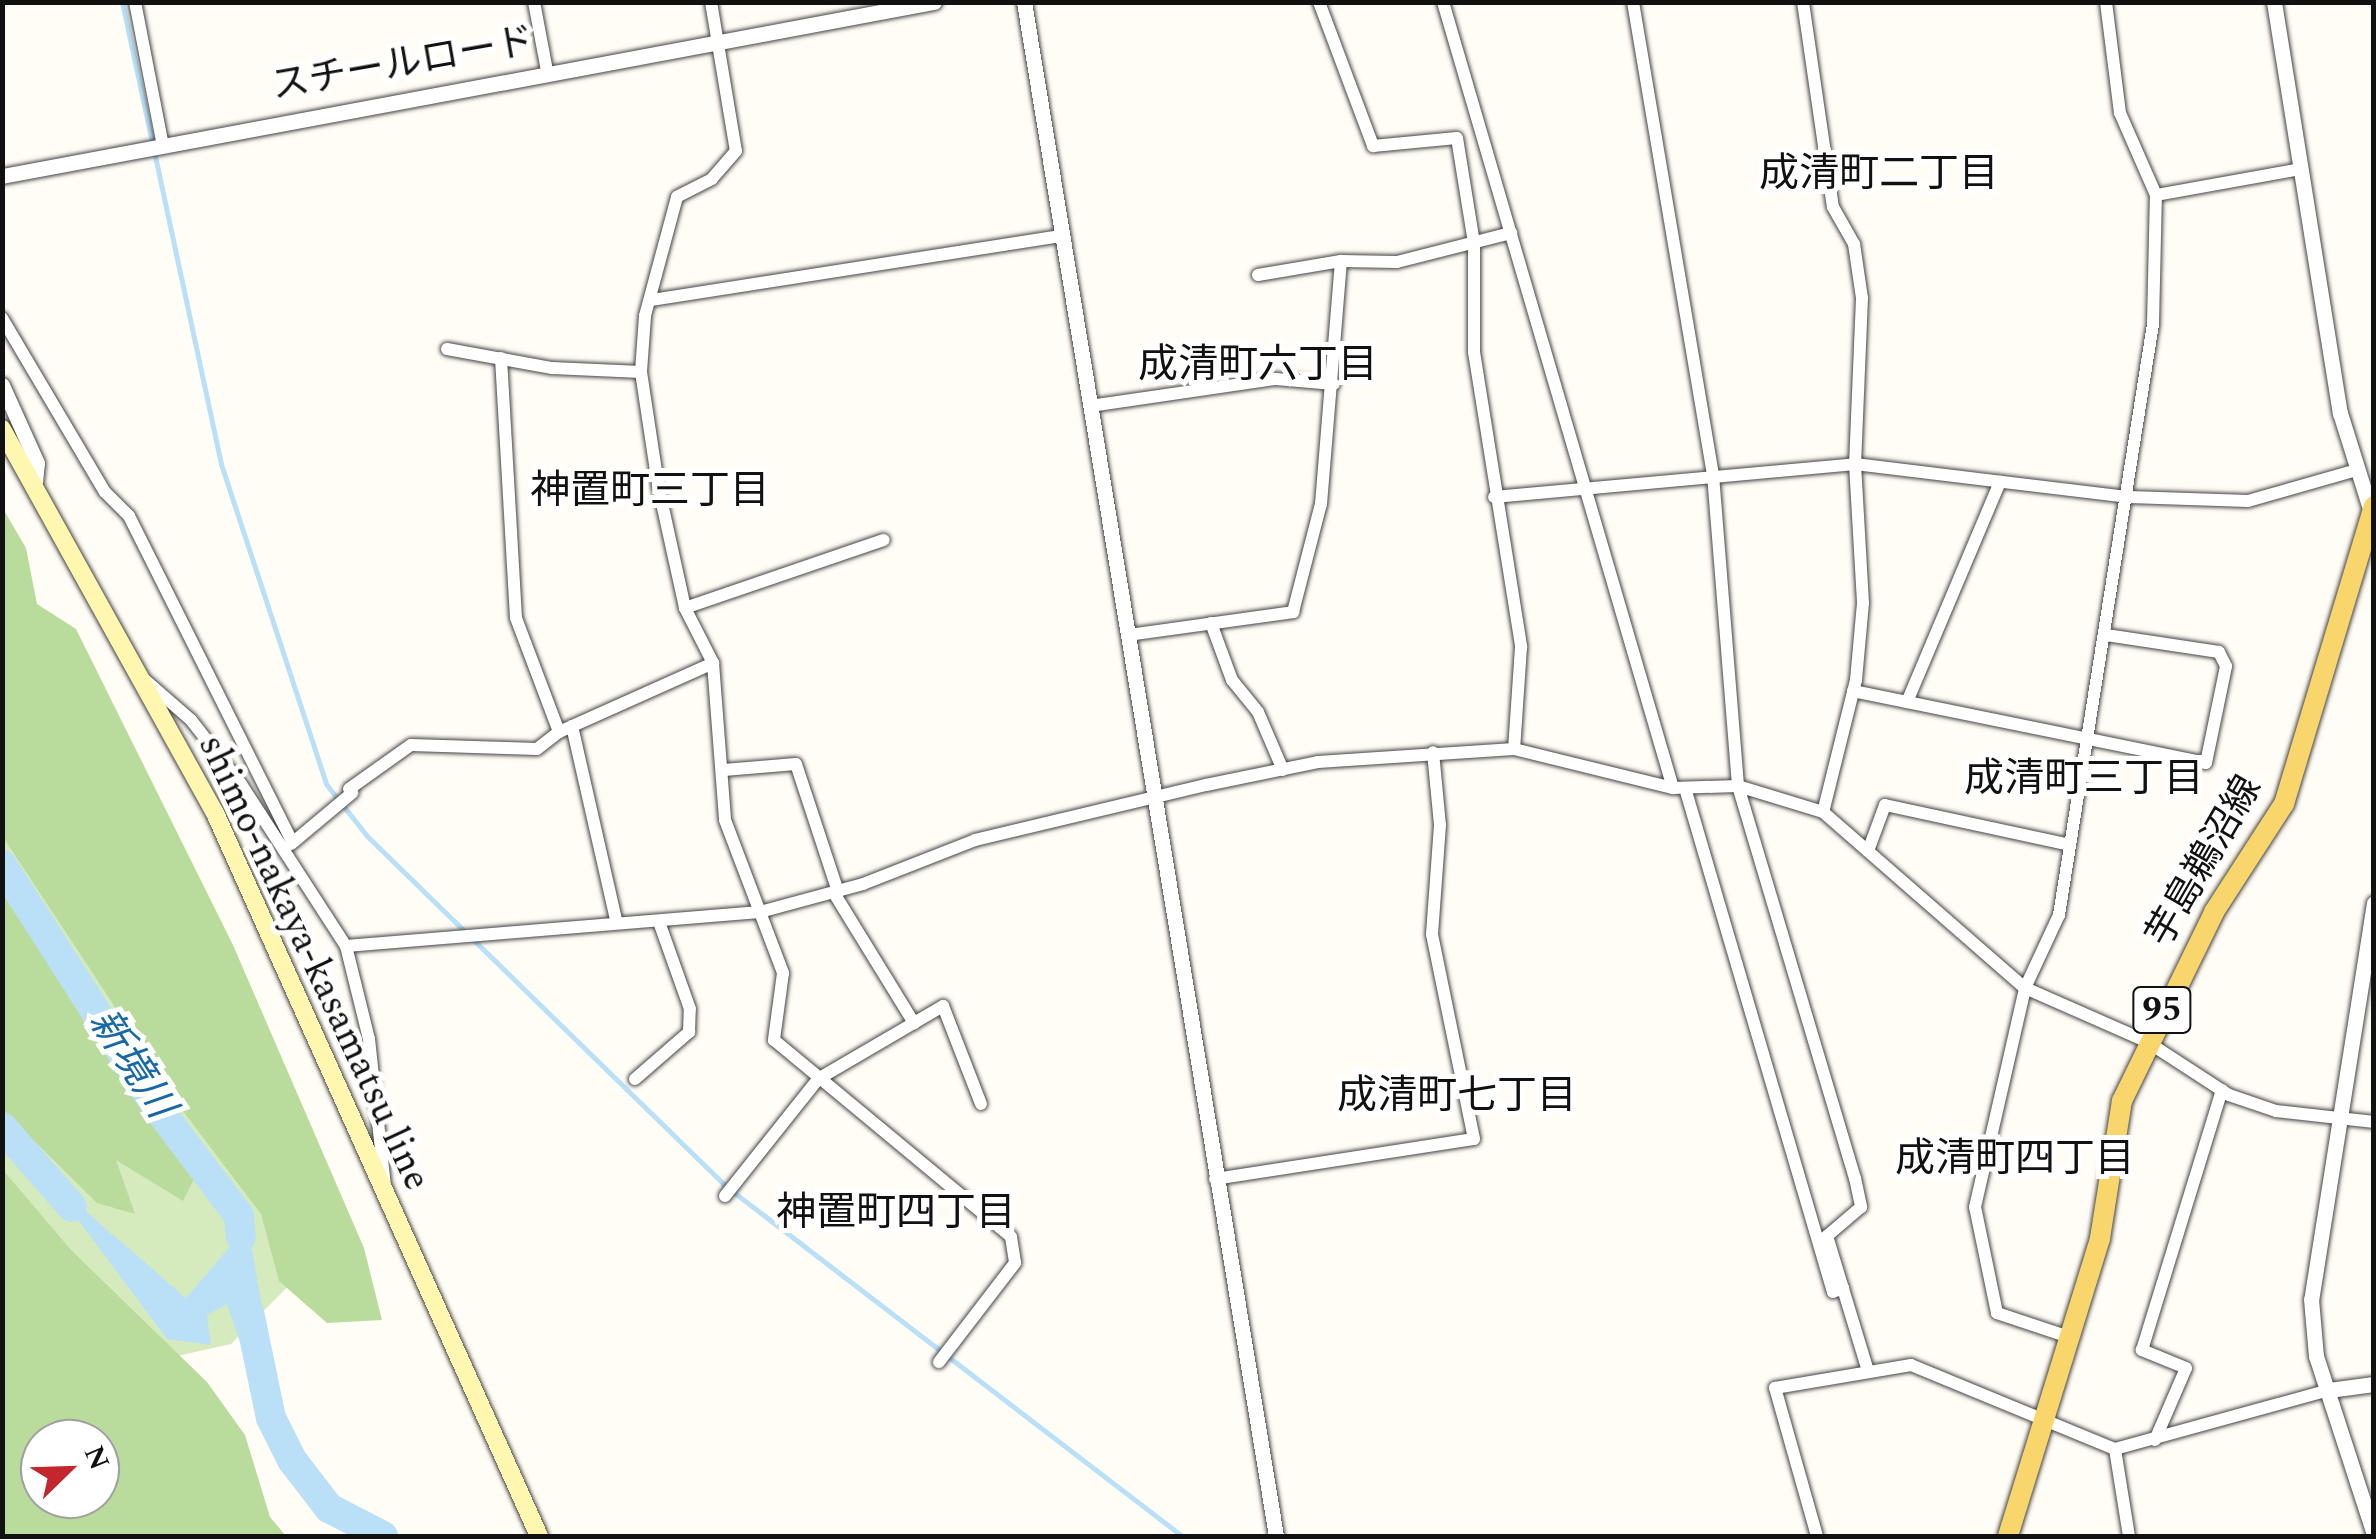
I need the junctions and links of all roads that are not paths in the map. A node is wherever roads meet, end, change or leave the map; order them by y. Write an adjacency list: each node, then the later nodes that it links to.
1 (135, 2): 14 (street)
2 (534, 2): 13 (street)
3 (711, 2): 12 (street)
4 (934, 2): 12 (street, スチールロード)
5 (1024, 2): 19 (street)
6 (1319, 2): 20 (street)
7 (1443, 2): 18 (street)
8 (1633, 2): 34 (street)
9 (1803, 2): 32 (street)
10 (2106, 2): 17 (street)
11 (2274, 2): 15 (street)
12 (716, 43): 13 (street, スチールロード); 23 (street)
13 (547, 72): 14 (street, スチールロード)
14 (163, 146): 16 (street, スチールロード)
15 (2300, 169): 17 (street); 33 (street)
16 (2, 176)
17 (2156, 195): 39 (street)
18 (1511, 233): 20 (street); 37 (street)
19 (1062, 236): 23 (street); 30 (street)
20 (1474, 243): 21 (street); 38 (street)
21 (1341, 261): 22 (street); 28 (street)
22 (1258, 275)
23 (652, 300): 27 (street)
24 (2, 318): 60 (street)
25 (447, 349): 26 (street)
26 (501, 358): 27 (street); 50 (street)
27 (641, 372): 42 (street)
28 (1334, 384): 30 (street); 43 (street)
29 (2, 386): 35 (street)
30 (1090, 406): 44 (street)
31 (2, 429): 35 (main road, shimo-nakaya-kasamatsu line)
32 (1855, 464): 34 (street); 36 (street); 48 (street)
33 (2366, 471): 39 (street); 40 (street)
34 (1713, 475): 37 (street); 56 (street)
35 (34, 480): 47 (main road, shimo-nakaya-kasamatsu line)
36 (2000, 482): 39 (street); 49 (street)
37 (1587, 489): 38 (street); 57 (street)
38 (1494, 497): 52 (street)
39 (2130, 497): 45 (street)
40 (2373, 512): 72 (main road, 芋島鵜沼線 / 95)
41 (884, 540): 42 (street)
42 (685, 608): 46 (street)
43 (1212, 623): 44 (street); 55 (street)
44 (1128, 635): 58 (street)
45 (2106, 635): 51 (street); 51 (street)
46 (713, 663): 50 (street); 54 (street)
47 (142, 678): 63 (street); 80 (main road, shimo-nakaya-kasamatsu line)
48 (1854, 691): 49 (street); 59 (street)
49 (1907, 702): 51 (street)
50 (565, 730): 60 (street); 67 (street)
51 (2088, 740): 61 (street)
52 (1514, 749): 53 (street); 57 (street)
53 (1434, 752): 55 (street); 79 (street)
54 (724, 770): 64 (street); 66 (street)
55 (1283, 770): 58 (street)
56 (1738, 786): 57 (street); 59 (street); 82 (street)
57 (1679, 788): 82 (street)
58 (1156, 801): 64 (street); 79 (street)
59 (1823, 812): 62 (street)
60 (290, 840): 63 (street)
61 (2070, 845): 62 (street); 70 (street)
62 (1868, 851): 70 (street)
63 (294, 872): 69 (street)
64 (836, 892): 66 (street); 71 (street)
65 (2374, 903): 77 (street)
66 (760, 912): 68 (street); 73 (street)
67 (616, 920): 68 (street); 69 (street)
68 (660, 922): 74 (street)
69 (346, 946): 80 (street)
70 (2025, 988): 72 (street); 83 (street)
71 (914, 1023): 73 (street); 76 (street)
72 (2146, 1041): 75 (street); 83 (main road, 芋島鵜沼線 / 95)
73 (818, 1079): 81 (street); 84 (street)
74 (635, 1080)
75 (2222, 1090): 77 (street); 89 (street)
76 (981, 1104)
77 (2338, 1116): 78 (street); 87 (street)
78 (2374, 1122)
79 (1215, 1179): 93 (street)
80 (384, 1194): 92 (main road, shimo-nakaya-kasamatsu line)
81 (725, 1196)
82 (1843, 1288): 85 (street)
83 (2068, 1338): 88 (main road, 芋島鵜沼線 / 95)
84 (939, 1361)
85 (1868, 1371): 88 (street); 94 (street)
86 (2374, 1384): 87 (street)
87 (2329, 1390): 89 (street); 91 (street)
88 (2040, 1423): 90 (street); 95 (main road, 芋島鵜沼線 / 95)
89 (2155, 1440): 90 (street)
90 (2115, 1449): 96 (street)
91 (2374, 1535)
92 (539, 1536)
93 (1276, 1536)
94 (1817, 1536)
95 (2008, 1536)
96 (2129, 1536)

